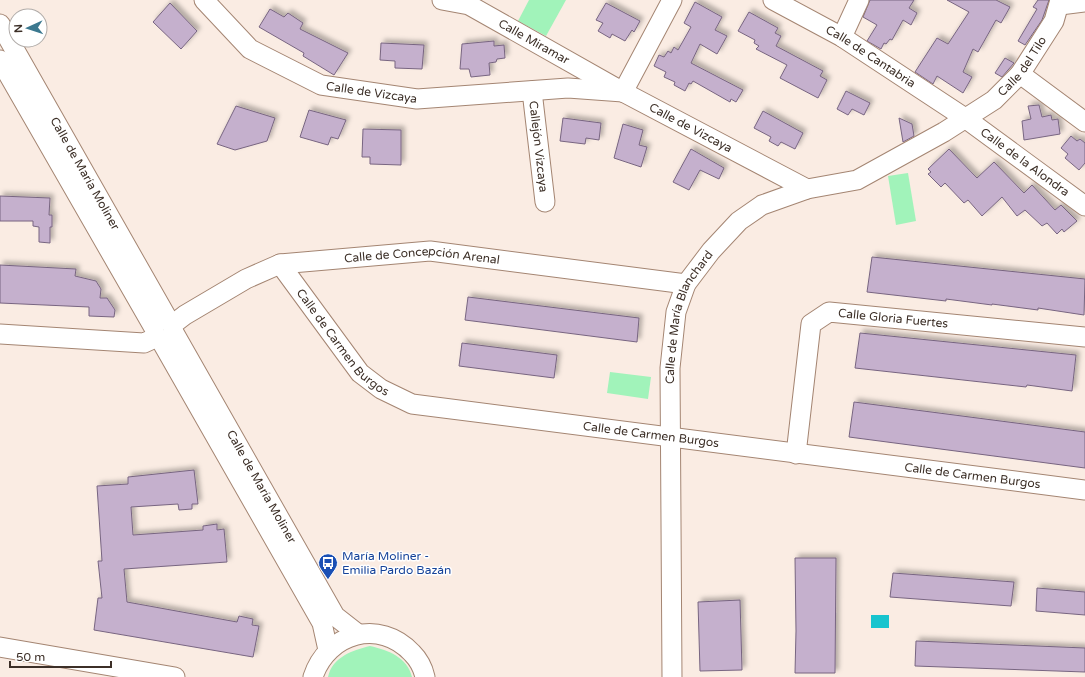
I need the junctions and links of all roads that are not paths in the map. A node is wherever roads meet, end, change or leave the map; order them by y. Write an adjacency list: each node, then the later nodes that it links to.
1 (204, 0): 14 (street, Calle de Vizcaya)
2 (442, 0): 11 (street, Calle Miramar)
3 (672, 0): 15 (street)
4 (773, 0): 9 (street, Calle de Cantabria)
5 (859, 0): 9 (street)
6 (1060, 2): 7 (street); 12 (street, Calle del Tilo)
7 (1085, 2)
8 (0, 24): 23 (street, Calle de María Moliner)
9 (842, 38): 16 (street, Calle de Cantabria)
10 (0, 60): 23 (street, Calle de María Moliner)
11 (575, 65): 13 (street); 15 (street, Calle Miramar)
12 (1020, 74): 16 (street, Calle del Tilo); 17 (street)
13 (568, 88): 14 (street, Calle de Vizcaya); 15 (street, Calle de Vizcaya)
14 (532, 91): 19 (street, Callejón Vizcaya)
15 (624, 92): 18 (street, Calle de Vizcaya)
16 (965, 118): 18 (street, Calle de María Blanchard); 20 (street, Calle de la Alondra)
17 (1085, 122)
18 (807, 190): 22 (street, Calle de María Blanchard)
19 (545, 202)
20 (1085, 206)
21 (280, 264): 22 (street, Calle de Concepción Arenal); 23 (street, Calle de Concepción Arenal); 26 (street, Calle de Carmen Burgos)
22 (686, 284): 26 (street, Calle de María Blanchard)
23 (164, 331): 24 (street); 29 (street, Calle de María Moliner); 31 (street, Calle de María Moliner)
24 (0, 334)
25 (1085, 337): 27 (street, Calle Gloria Fuertes)
26 (672, 438): 27 (street, Calle de Carmen Burgos); 35 (street, Calle de María Blanchard)
27 (796, 454): 28 (street, Calle de Carmen Burgos)
28 (1085, 490)
29 (358, 634): 31 (street); 32 (street)
30 (0, 647): 33 (street)
31 (328, 650): 34 (street)
32 (425, 676)
33 (175, 677)
34 (313, 677)
35 (672, 677)

